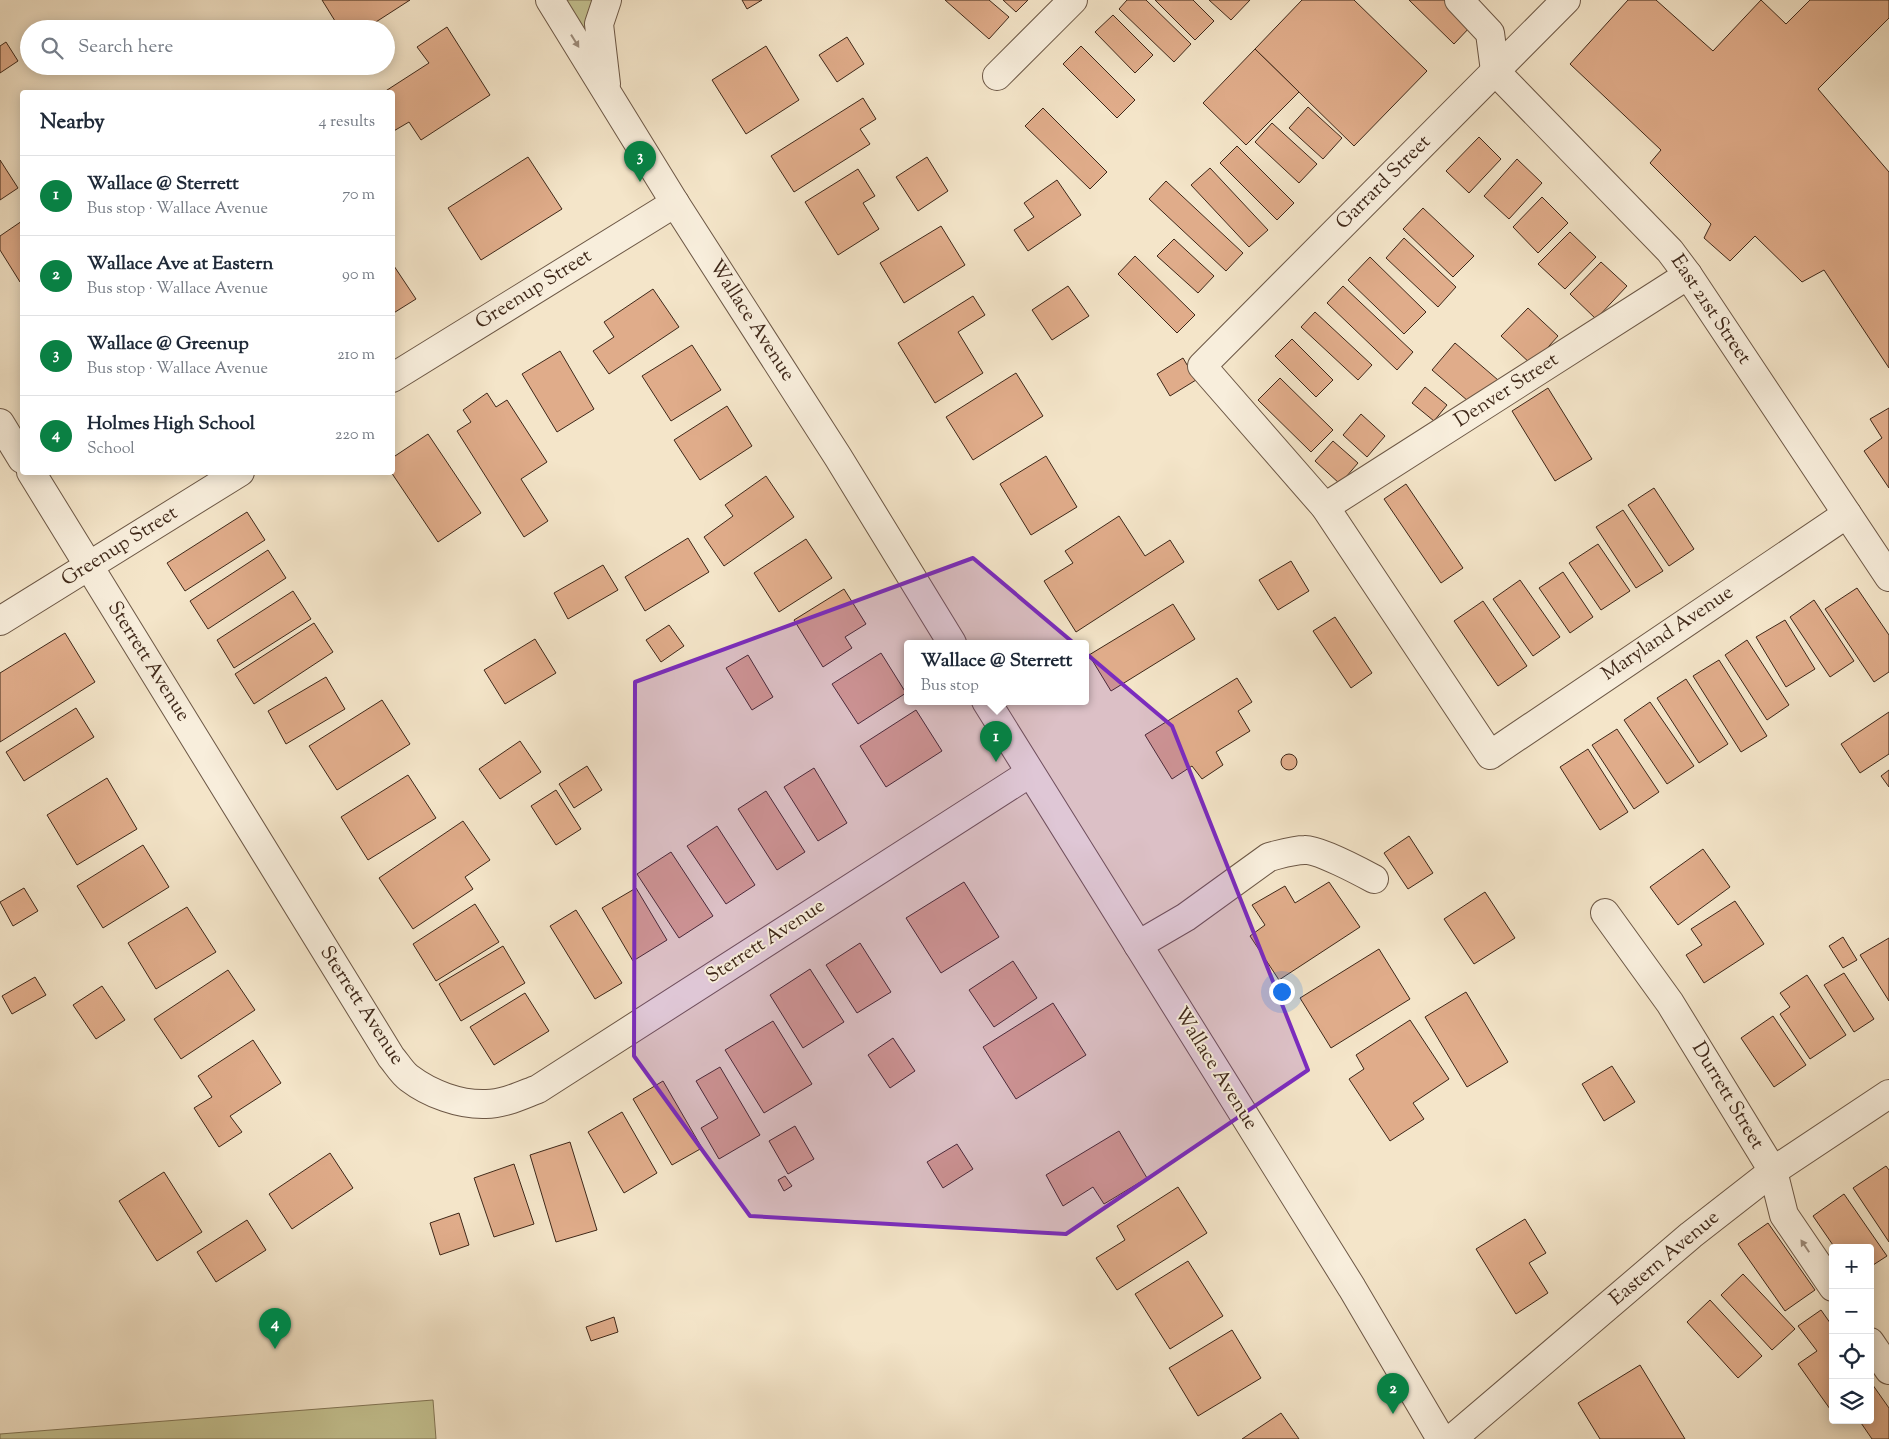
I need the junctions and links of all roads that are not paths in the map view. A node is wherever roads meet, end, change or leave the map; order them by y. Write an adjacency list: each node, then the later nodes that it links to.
1 (550, 0): 8 (street, Wallace Avenue, one-way to 8)
2 (607, 0): 8 (street)
3 (1074, 0): 7 (street)
4 (1458, 0): 6 (street)
5 (1566, 0): 6 (street, Garrard Street)
6 (1495, 71): 10 (street, East 21st Street); 16 (street, Garrard Street)
7 (996, 76)
8 (608, 93): 9 (street, Wallace Avenue)
9 (675, 203): 11 (street, Greenup Street); 21 (street, Wallace Avenue)
10 (1688, 275): 16 (street, Denver Street); 17 (street, East 21st Street)
11 (395, 376)
12 (0, 423): 13 (street)
13 (20, 456)
14 (33, 475): 18 (street, Sterrett Avenue)
15 (235, 475): 18 (street, Greenup Street)
16 (1325, 507): 17 (street, Maryland Avenue)
17 (1847, 514): 19 (street, East 21st Street)
18 (89, 566): 20 (street, Greenup Street); 23 (street, Sterrett Avenue)
19 (1889, 577)
20 (0, 621)
21 (950, 640)
22 (988, 705): 23 (street, Wallace Avenue)
23 (1030, 774): 26 (street, Wallace Avenue)
24 (1374, 879): 26 (street)
25 (1605, 912): 28 (street, Durrett Street)
26 (1138, 945): 32 (street, Wallace Avenue)
27 (1889, 1094): 28 (street, Eastern Avenue)
28 (1773, 1171): 29 (street, Durrett Street, one-way to 28); 33 (street, Eastern Avenue)
29 (1829, 1281)
30 (1874, 1348): 31 (street)
31 (1889, 1370)
32 (1441, 1439)
33 (1452, 1439)

